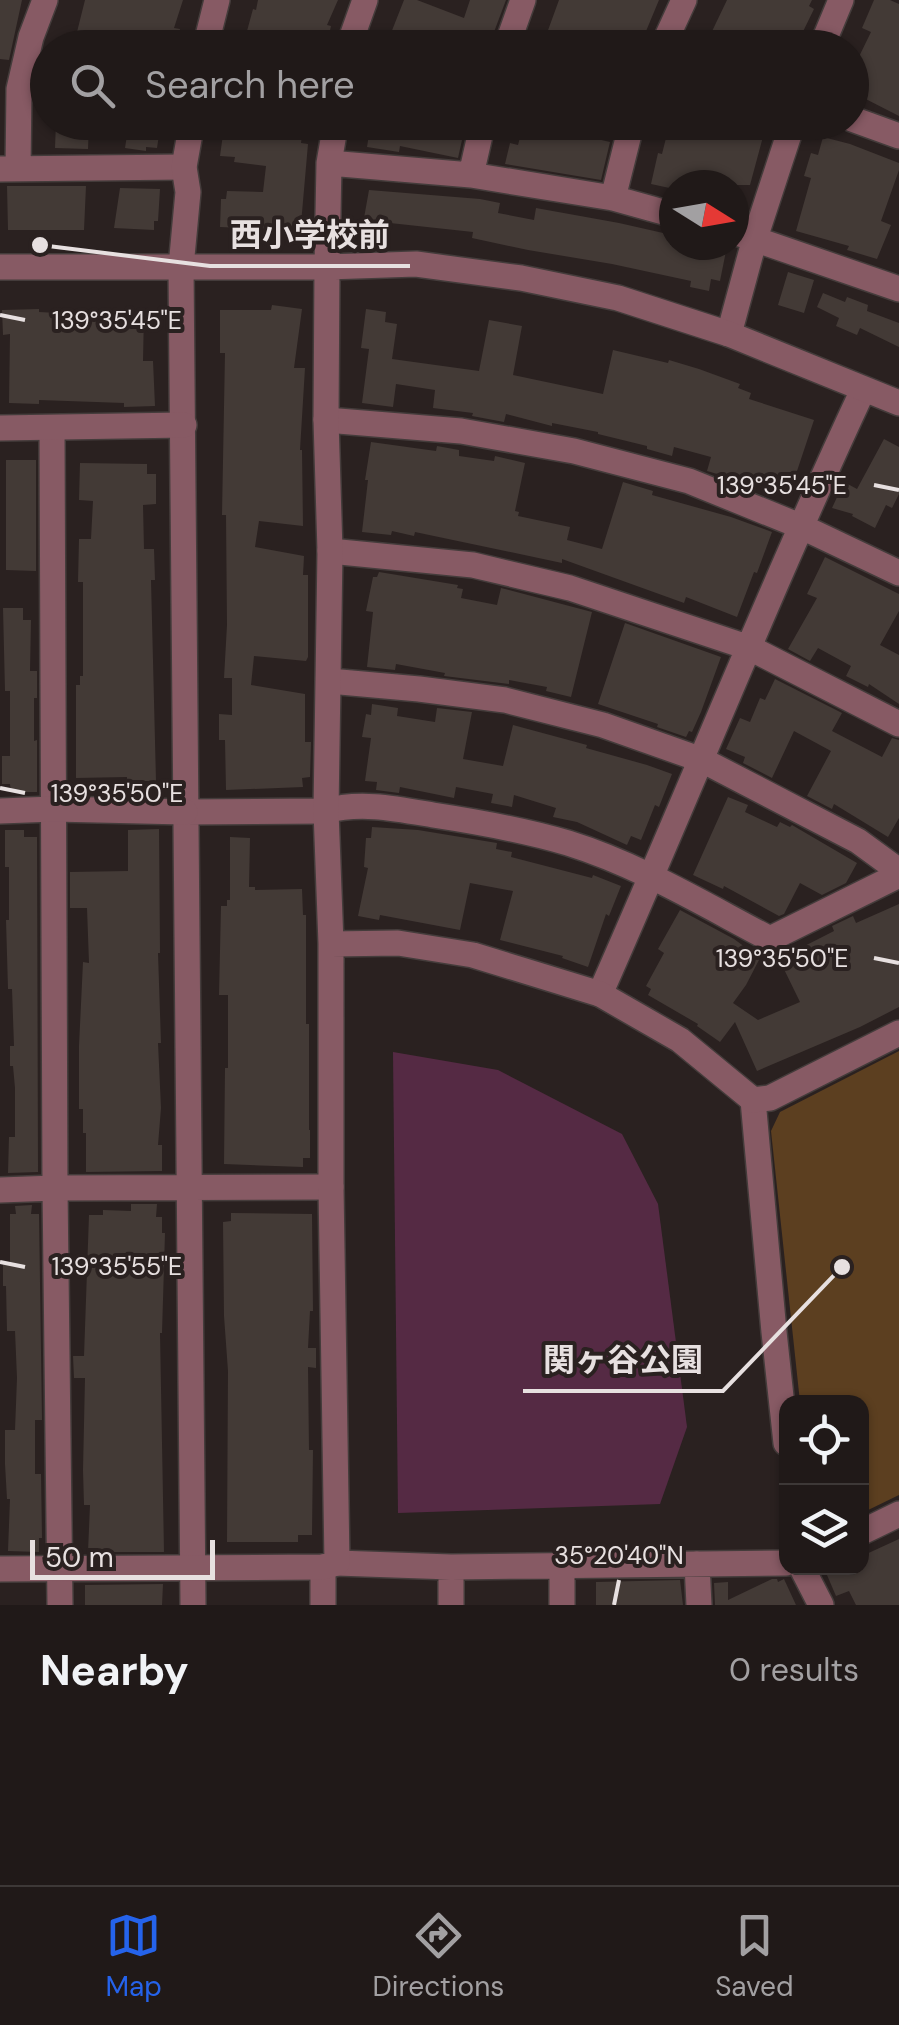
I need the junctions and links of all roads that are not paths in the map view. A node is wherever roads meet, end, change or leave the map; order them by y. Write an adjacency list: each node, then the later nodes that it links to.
1 (45, 0): 7 (street)
2 (217, 0): 8 (street)
3 (365, 0): 9 (street)
4 (523, 0): 10 (street)
5 (684, 0): 11 (street)
6 (841, 0): 12 (street)
7 (34, 30)
8 (210, 30)
9 (354, 30)
10 (512, 30)
11 (670, 30)
12 (829, 30)
13 (30, 41): 23 (street)
14 (869, 125): 15 (street)
15 (899, 136)
16 (189, 140): 22 (street)
17 (333, 140): 21 (street)
18 (480, 140): 24 (street)
19 (628, 140): 25 (street)
20 (785, 140): 27 (street)
21 (329, 163): 24 (street); 32 (street)
22 (184, 167): 23 (street); 31 (street)
23 (9, 169)
24 (471, 175): 25 (street)
25 (614, 198): 26 (street)
26 (659, 211)
27 (749, 223)
28 (749, 237): 33 (street)
29 (740, 260): 34 (street)
30 (0, 267): 31 (street)
31 (181, 267): 32 (street); 38 (street)
32 (327, 267): 34 (street); 37 (street)
33 (899, 290)
34 (729, 334): 35 (street)
35 (863, 390): 36 (street); 41 (street)
36 (899, 403)
37 (326, 420): 41 (street); 42 (street)
38 (184, 425): 40 (street); 51 (street)
39 (0, 428): 40 (street)
40 (52, 428): 48 (street)
41 (800, 526): 43 (street); 44 (street)
42 (330, 551): 44 (street); 45 (street)
43 (899, 573)
44 (750, 648): 46 (street); 47 (street)
45 (330, 681): 47 (street); 49 (street)
46 (899, 724)
47 (702, 760): 52 (street); 53 (street)
48 (54, 809): 50 (street); 51 (street); 59 (street)
49 (326, 811): 51 (street); 53 (street); 54 (street)
50 (0, 812)
51 (185, 812): 60 (street)
52 (899, 873): 53 (street)
53 (652, 876): 55 (street)
54 (331, 944): 55 (street); 58 (street)
55 (600, 994): 57 (street)
56 (899, 1032): 57 (street)
57 (754, 1100): 62 (street)
58 (331, 1187): 60 (street); 68 (street)
59 (56, 1188): 60 (street); 61 (street); 69 (street)
60 (191, 1189): 70 (street)
61 (0, 1190)
62 (781, 1395)
63 (899, 1514): 64 (street)
64 (869, 1529)
65 (779, 1563): 67 (street)
66 (562, 1564): 67 (street); 71 (street); 78 (street)
67 (698, 1564): 79 (street)
68 (330, 1565): 70 (street); 71 (street); 76 (street)
69 (60, 1568): 70 (street); 72 (street); 74 (street)
70 (192, 1568): 75 (street)
71 (451, 1568): 77 (street)
72 (0, 1569)
73 (806, 1575): 80 (street)
74 (60, 1605)
75 (192, 1605)
76 (324, 1605)
77 (451, 1605)
78 (562, 1605)
79 (699, 1605)
80 (821, 1605)

